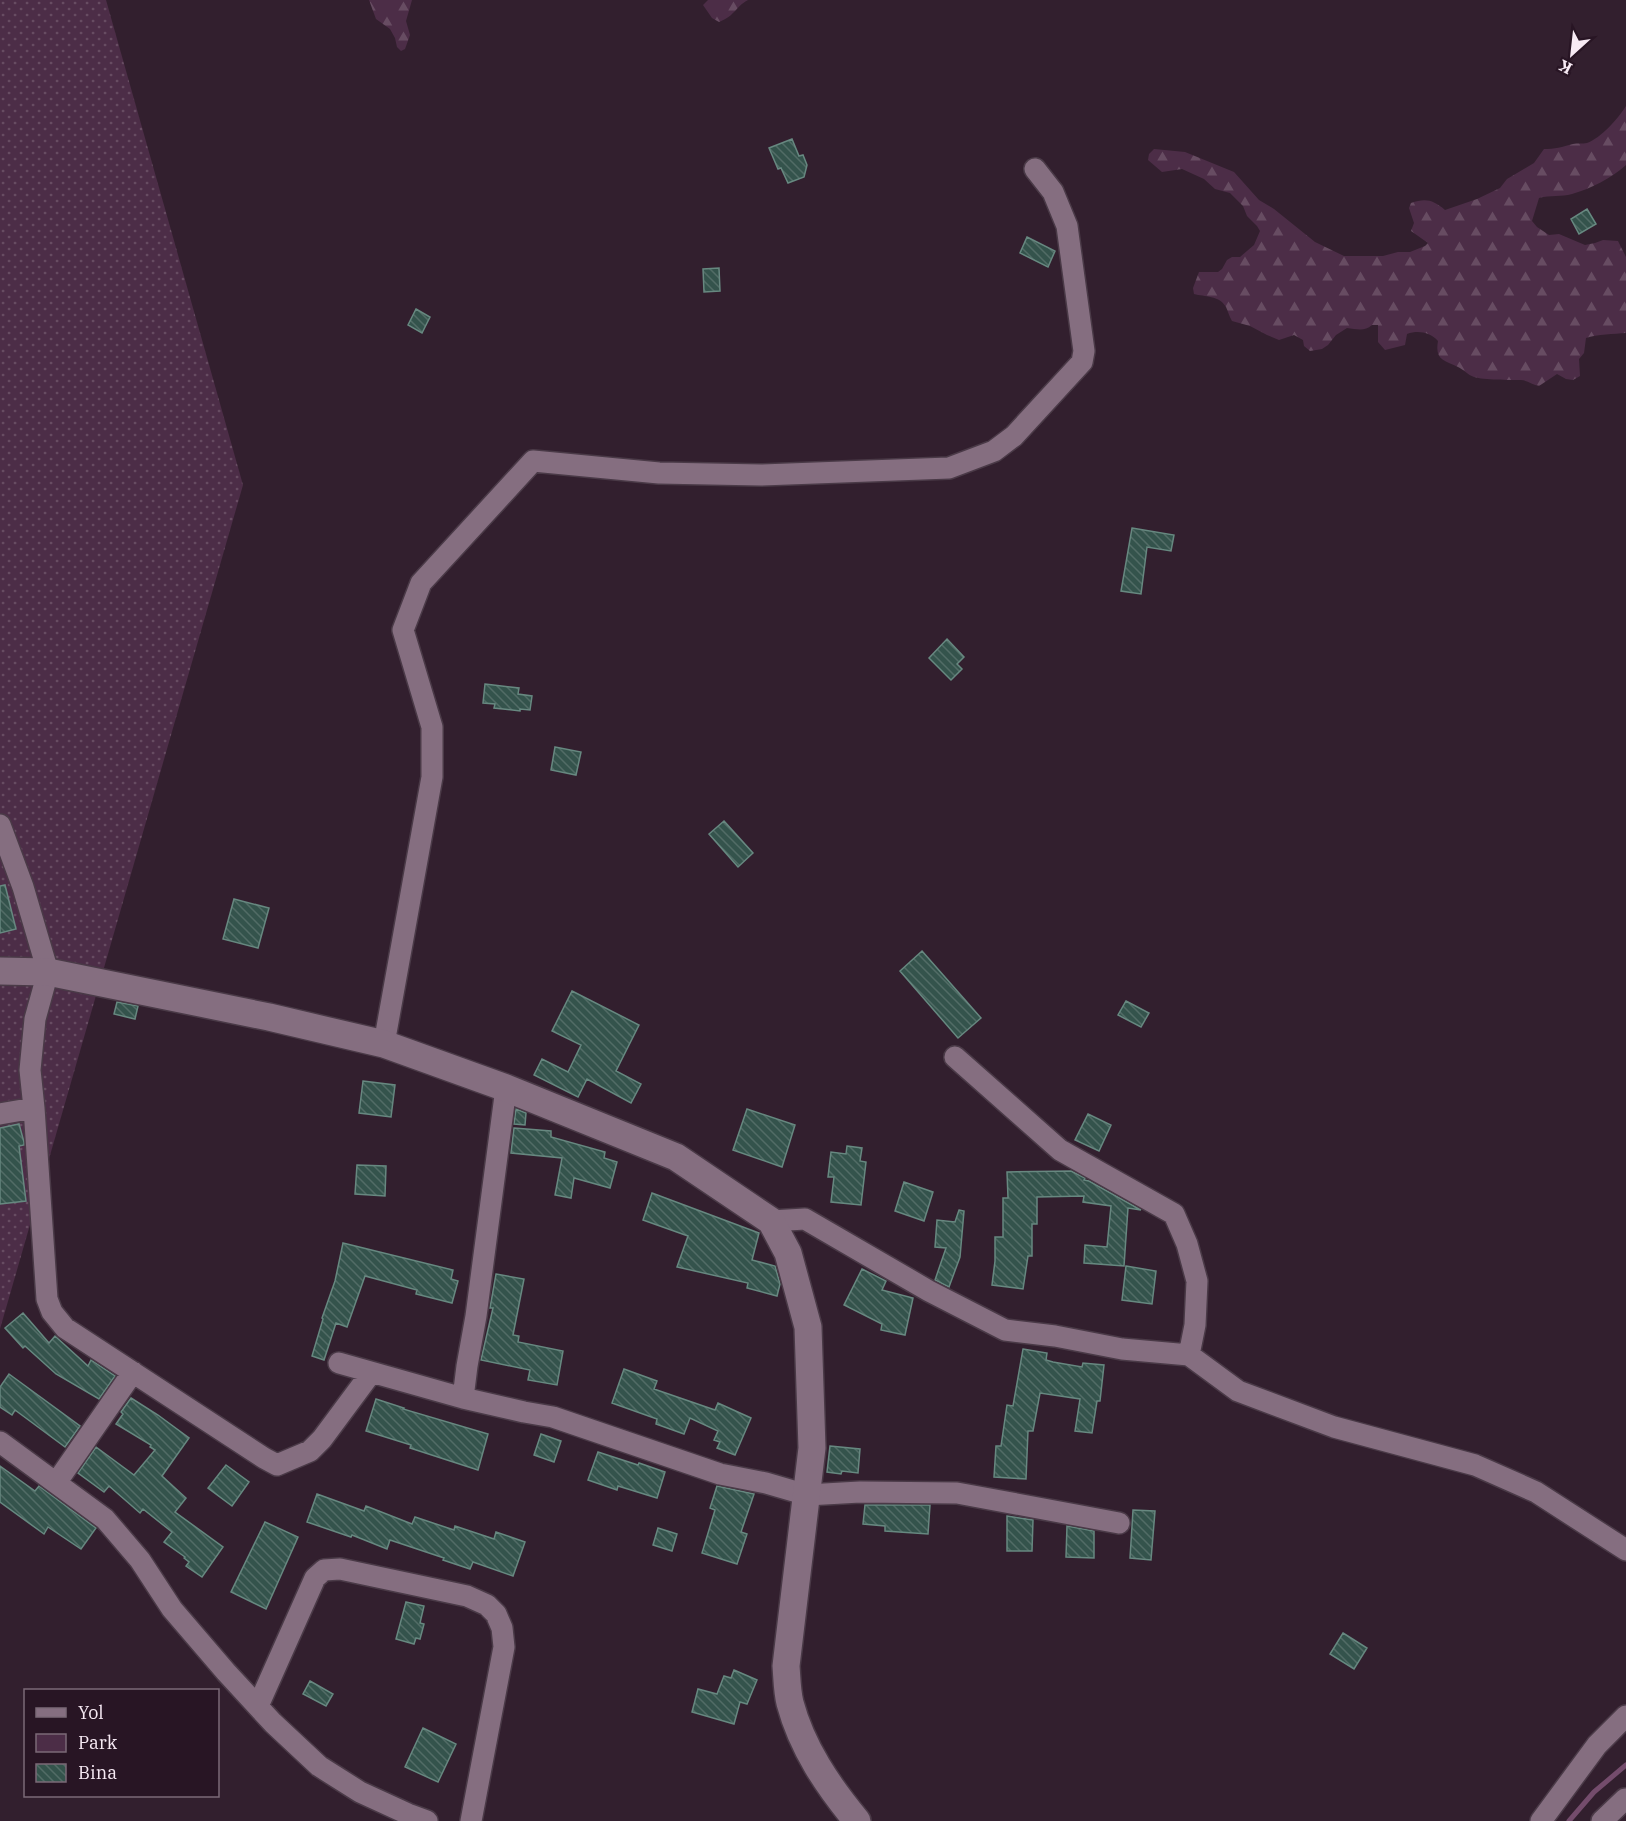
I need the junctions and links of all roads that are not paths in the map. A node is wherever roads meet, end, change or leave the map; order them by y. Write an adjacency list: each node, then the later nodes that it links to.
1 (1035, 169): 5 (street)
2 (0, 825): 4 (street)
3 (0, 972): 4 (street)
4 (48, 972): 5 (street); 8 (street)
5 (384, 1044): 7 (street)
6 (955, 1057): 11 (street)
7 (506, 1088): 10 (street); 15 (street)
8 (34, 1108): 9 (street); 13 (street)
9 (0, 1114)
10 (771, 1221): 11 (street); 18 (street)
11 (1189, 1355): 20 (street)
12 (339, 1363): 14 (street)
13 (133, 1372): 14 (street); 17 (street)
14 (371, 1373): 15 (street)
15 (463, 1398): 18 (street)
16 (0, 1442): 17 (street)
17 (56, 1483): 21 (street)
18 (807, 1495): 19 (street); 26 (street)
19 (1119, 1523)
20 (1626, 1550)
21 (258, 1706): 24 (street); 25 (street)
22 (1626, 1716): 27 (street)
23 (1625, 1799): 28 (street)
24 (427, 1821)
25 (471, 1821)
26 (857, 1821)
27 (1542, 1821)
28 (1602, 1821)

